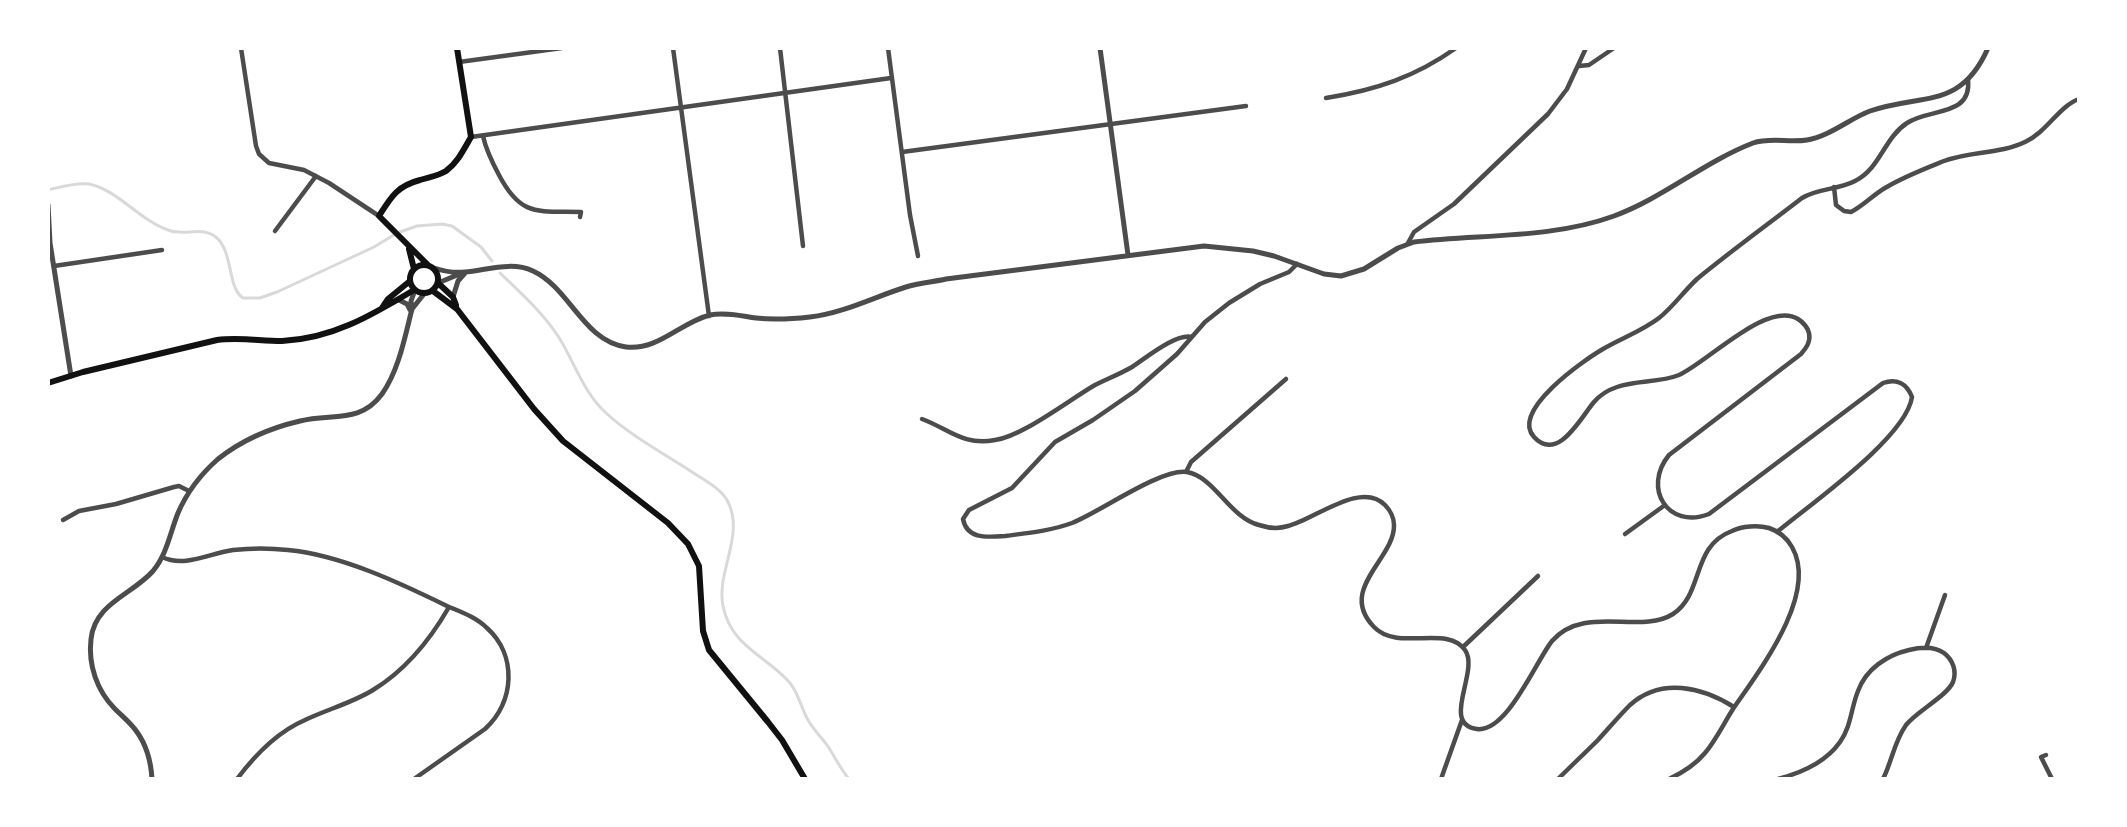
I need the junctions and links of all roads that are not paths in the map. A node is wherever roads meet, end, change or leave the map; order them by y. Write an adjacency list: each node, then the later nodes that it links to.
1 (241, 48): 25 (street)
2 (457, 48): 12 (main road)
3 (562, 48): 12 (street)
4 (673, 48): 20 (street)
5 (780, 48): 16 (street)
6 (888, 48): 14 (street)
7 (1100, 48): 21 (street)
8 (1456, 48): 17 (street)
9 (1586, 48): 13 (street)
10 (1614, 48): 13 (street)
11 (1988, 48): 15 (street)
12 (459, 62): 23 (main road)
13 (1579, 66): 31 (street)
14 (891, 78): 16 (street); 24 (street)
15 (1968, 80): 26 (street); 31 (street)
16 (786, 92): 20 (street); 33 (street)
17 (1326, 98)
18 (2079, 99): 26 (street)
19 (1246, 105): 21 (street)
20 (682, 106): 22 (street); 52 (street)
21 (1111, 124): 24 (street); 35 (street)
22 (483, 136): 23 (street); 29 (street)
23 (471, 137): 28 (main road)
24 (902, 152): 36 (street)
25 (316, 176): 28 (street); 30 (street)
26 (1834, 187): 60 (street)
27 (48, 205): 38 (street)
28 (379, 216): 32 (main road)
29 (580, 217)
30 (275, 231)
31 (1408, 243): 37 (street)
32 (407, 246): 39 (main road); 40 (main road)
33 (803, 246)
34 (162, 250): 38 (street)
35 (1128, 255): 37 (street); 52 (street)
36 (918, 256)
37 (1297, 264): 53 (street)
38 (54, 266): 54 (street)
39 (431, 267): 40 (main road); 41 (street); 43 (main road)
40 (414, 269): 42 (main road)
41 (464, 272): 43 (street); 47 (street); 52 (street)
42 (410, 281): 44 (main road); 49 (main road)
43 (438, 283): 45 (main road); 47 (main road)
44 (414, 290): 46 (main road); 48 (main road); 51 (street)
45 (433, 291): 46 (main road); 50 (main road)
46 (424, 294): 51 (street)
47 (453, 297): 50 (main road)
48 (399, 300): 49 (main road); 51 (street)
49 (381, 308): 54 (main road)
50 (457, 309): 76 (main road)
51 (412, 311): 59 (street)
52 (709, 316)
53 (1192, 337): 57 (street); 58 (street)
54 (71, 376): 56 (main road)
55 (1286, 379): 58 (street)
56 (48, 383)
57 (922, 419)
58 (1186, 472): 68 (street)
59 (189, 491): 61 (street); 64 (street)
60 (1665, 505): 62 (street); 63 (street)
61 (63, 520)
62 (1777, 532): 70 (street); 71 (street)
63 (1626, 534)
64 (162, 558): 67 (street); 73 (street)
65 (1538, 576): 68 (street)
66 (1945, 595): 69 (street)
67 (449, 607): 74 (street); 75 (street)
68 (1463, 647): 71 (street)
69 (1926, 648): 80 (street); 81 (street)
70 (1734, 707): 78 (street); 79 (street)
71 (1462, 720): 77 (street)
72 (2046, 755): 82 (street)
73 (152, 779)
74 (237, 779)
75 (414, 779)
76 (805, 779)
77 (1440, 779)
78 (1558, 779)
79 (1669, 779)
80 (1778, 779)
81 (1883, 779)
82 (2052, 779)

